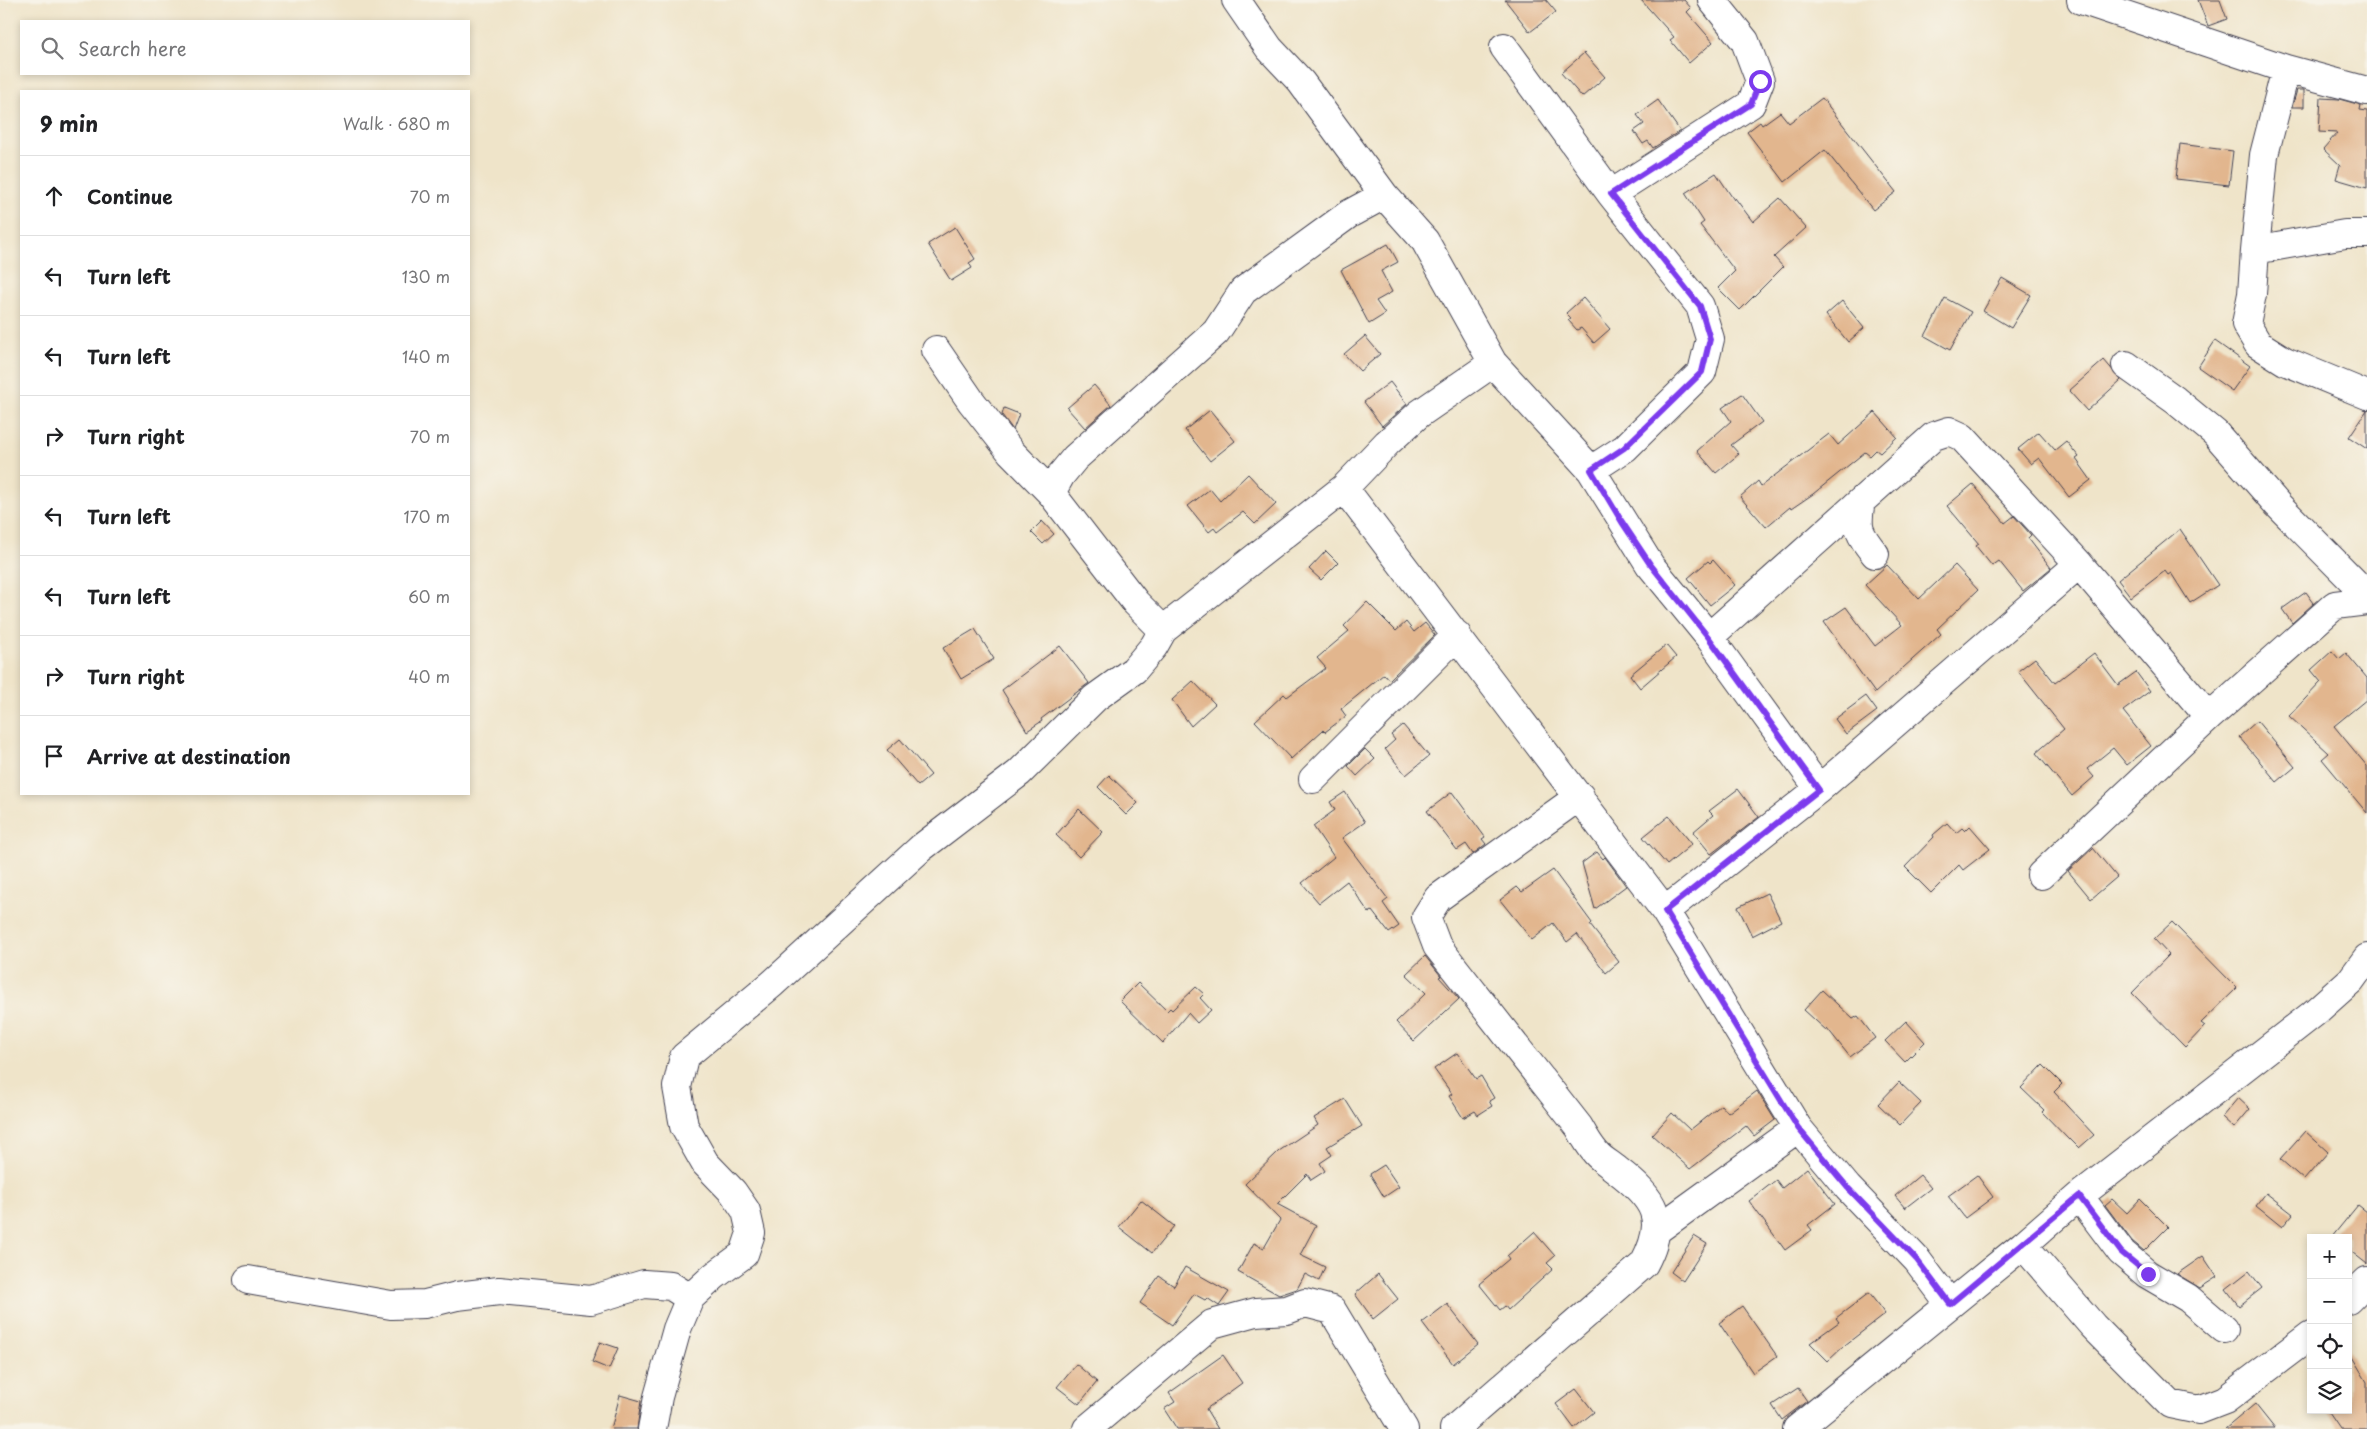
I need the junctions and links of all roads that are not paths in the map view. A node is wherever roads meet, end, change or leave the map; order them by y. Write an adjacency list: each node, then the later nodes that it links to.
1 (1236, 0): 8 (street)
2 (1712, 0): 7 (street)
3 (2081, 0): 5 (street)
4 (1504, 47): 7 (street)
5 (2286, 70): 6 (street); 10 (street)
6 (2367, 91)
7 (1611, 194): 15 (street)
8 (1384, 195): 12 (street); 17 (street)
9 (2367, 234): 10 (street)
10 (2255, 250): 14 (street)
11 (936, 350): 17 (street)
12 (1493, 363): 15 (street); 16 (street)
13 (2126, 364): 21 (street)
14 (2367, 395)
15 (1591, 470): 25 (street)
16 (1344, 488): 23 (street); 24 (street)
17 (1051, 493): 23 (street)
18 (1861, 501): 19 (street); 20 (street); 25 (street)
19 (1876, 554)
20 (2079, 564): 26 (street); 28 (street)
21 (2367, 595)
22 (2367, 601): 26 (street)
23 (1162, 630): 40 (street)
24 (1456, 635): 27 (street); 29 (street)
25 (1709, 638): 28 (street)
26 (2209, 717): 30 (street)
27 (1313, 780)
28 (1819, 790): 31 (street)
29 (1580, 796): 31 (street); 35 (street)
30 (2041, 875)
31 (1665, 911): 33 (street)
32 (2367, 958): 34 (street)
33 (1798, 1128): 35 (street); 41 (street)
34 (2079, 1196): 36 (street); 42 (street)
35 (1657, 1230): 47 (street)
36 (2023, 1245): 41 (street); 43 (street)
37 (248, 1280): 40 (street)
38 (2367, 1281): 39 (street)
39 (2352, 1296)
40 (690, 1298): 44 (street)
41 (1950, 1304): 48 (street)
42 (2224, 1328)
43 (2307, 1338)
44 (652, 1429)
45 (1087, 1429): 46 (street)
46 (1404, 1429)
47 (1454, 1429)
48 (1797, 1429)

